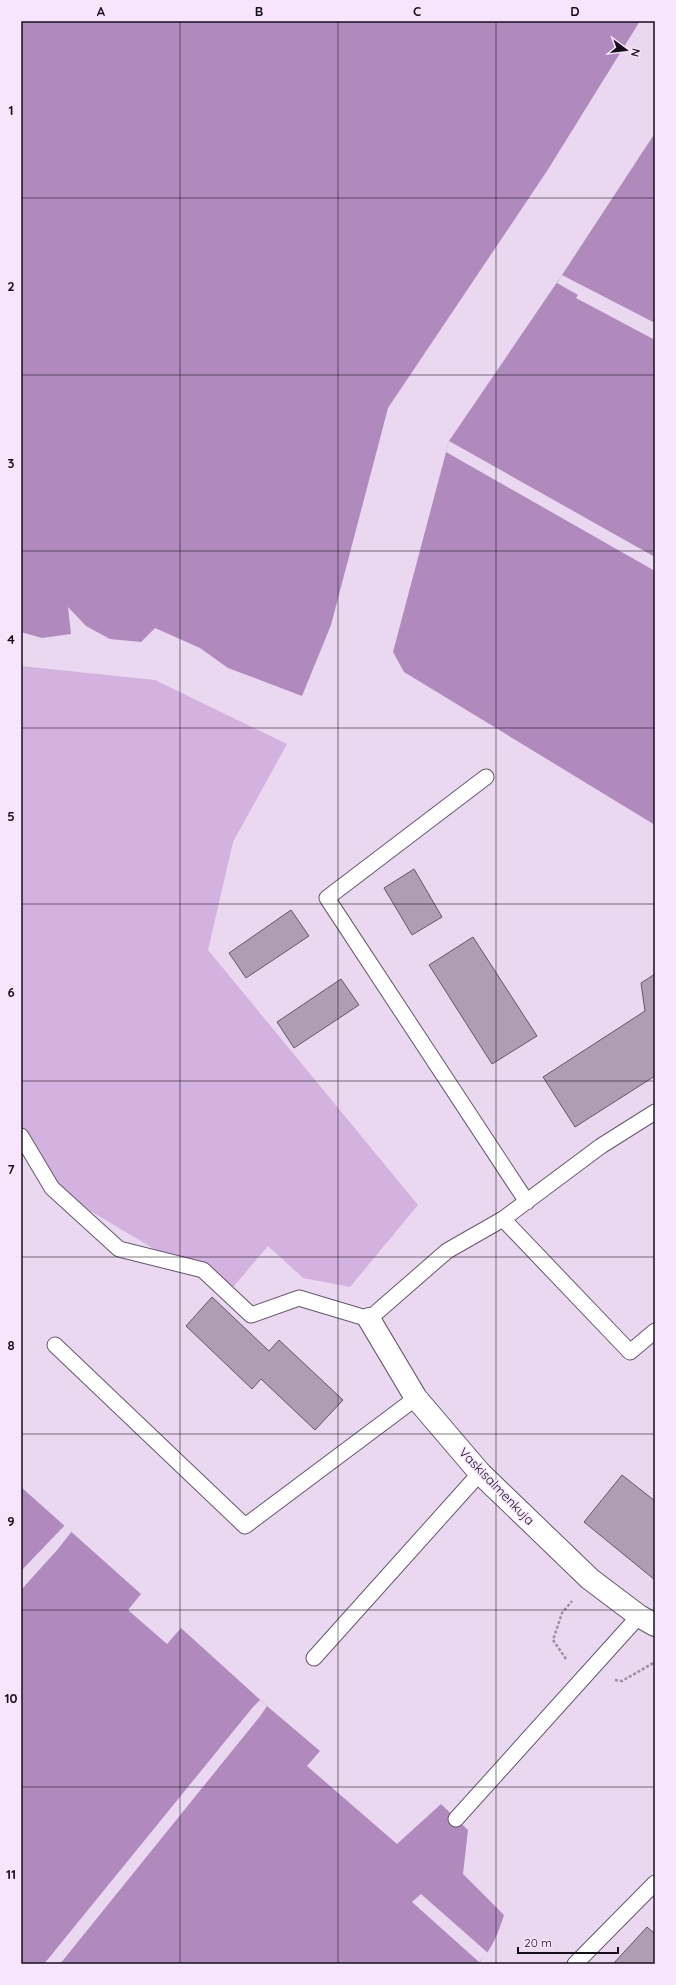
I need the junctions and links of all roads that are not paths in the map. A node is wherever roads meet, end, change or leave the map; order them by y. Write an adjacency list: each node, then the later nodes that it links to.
1 (486, 776): 4 (lane)
2 (655, 1112): 4 (lane)
3 (21, 1136): 6 (lane)
4 (526, 1202): 5 (lane)
5 (503, 1219): 6 (lane); 7 (lane)
6 (369, 1319): 9 (street, Vaskisalmenkuja)
7 (655, 1331)
8 (55, 1344): 9 (lane)
9 (416, 1398): 10 (street, Vaskisalmenkuja)
10 (480, 1473): 11 (street, Vaskisalmenkuja); 12 (lane)
11 (647, 1621): 13 (lane)
12 (314, 1658)
13 (456, 1818)
14 (655, 1883): 15 (lane)
15 (575, 1964)

